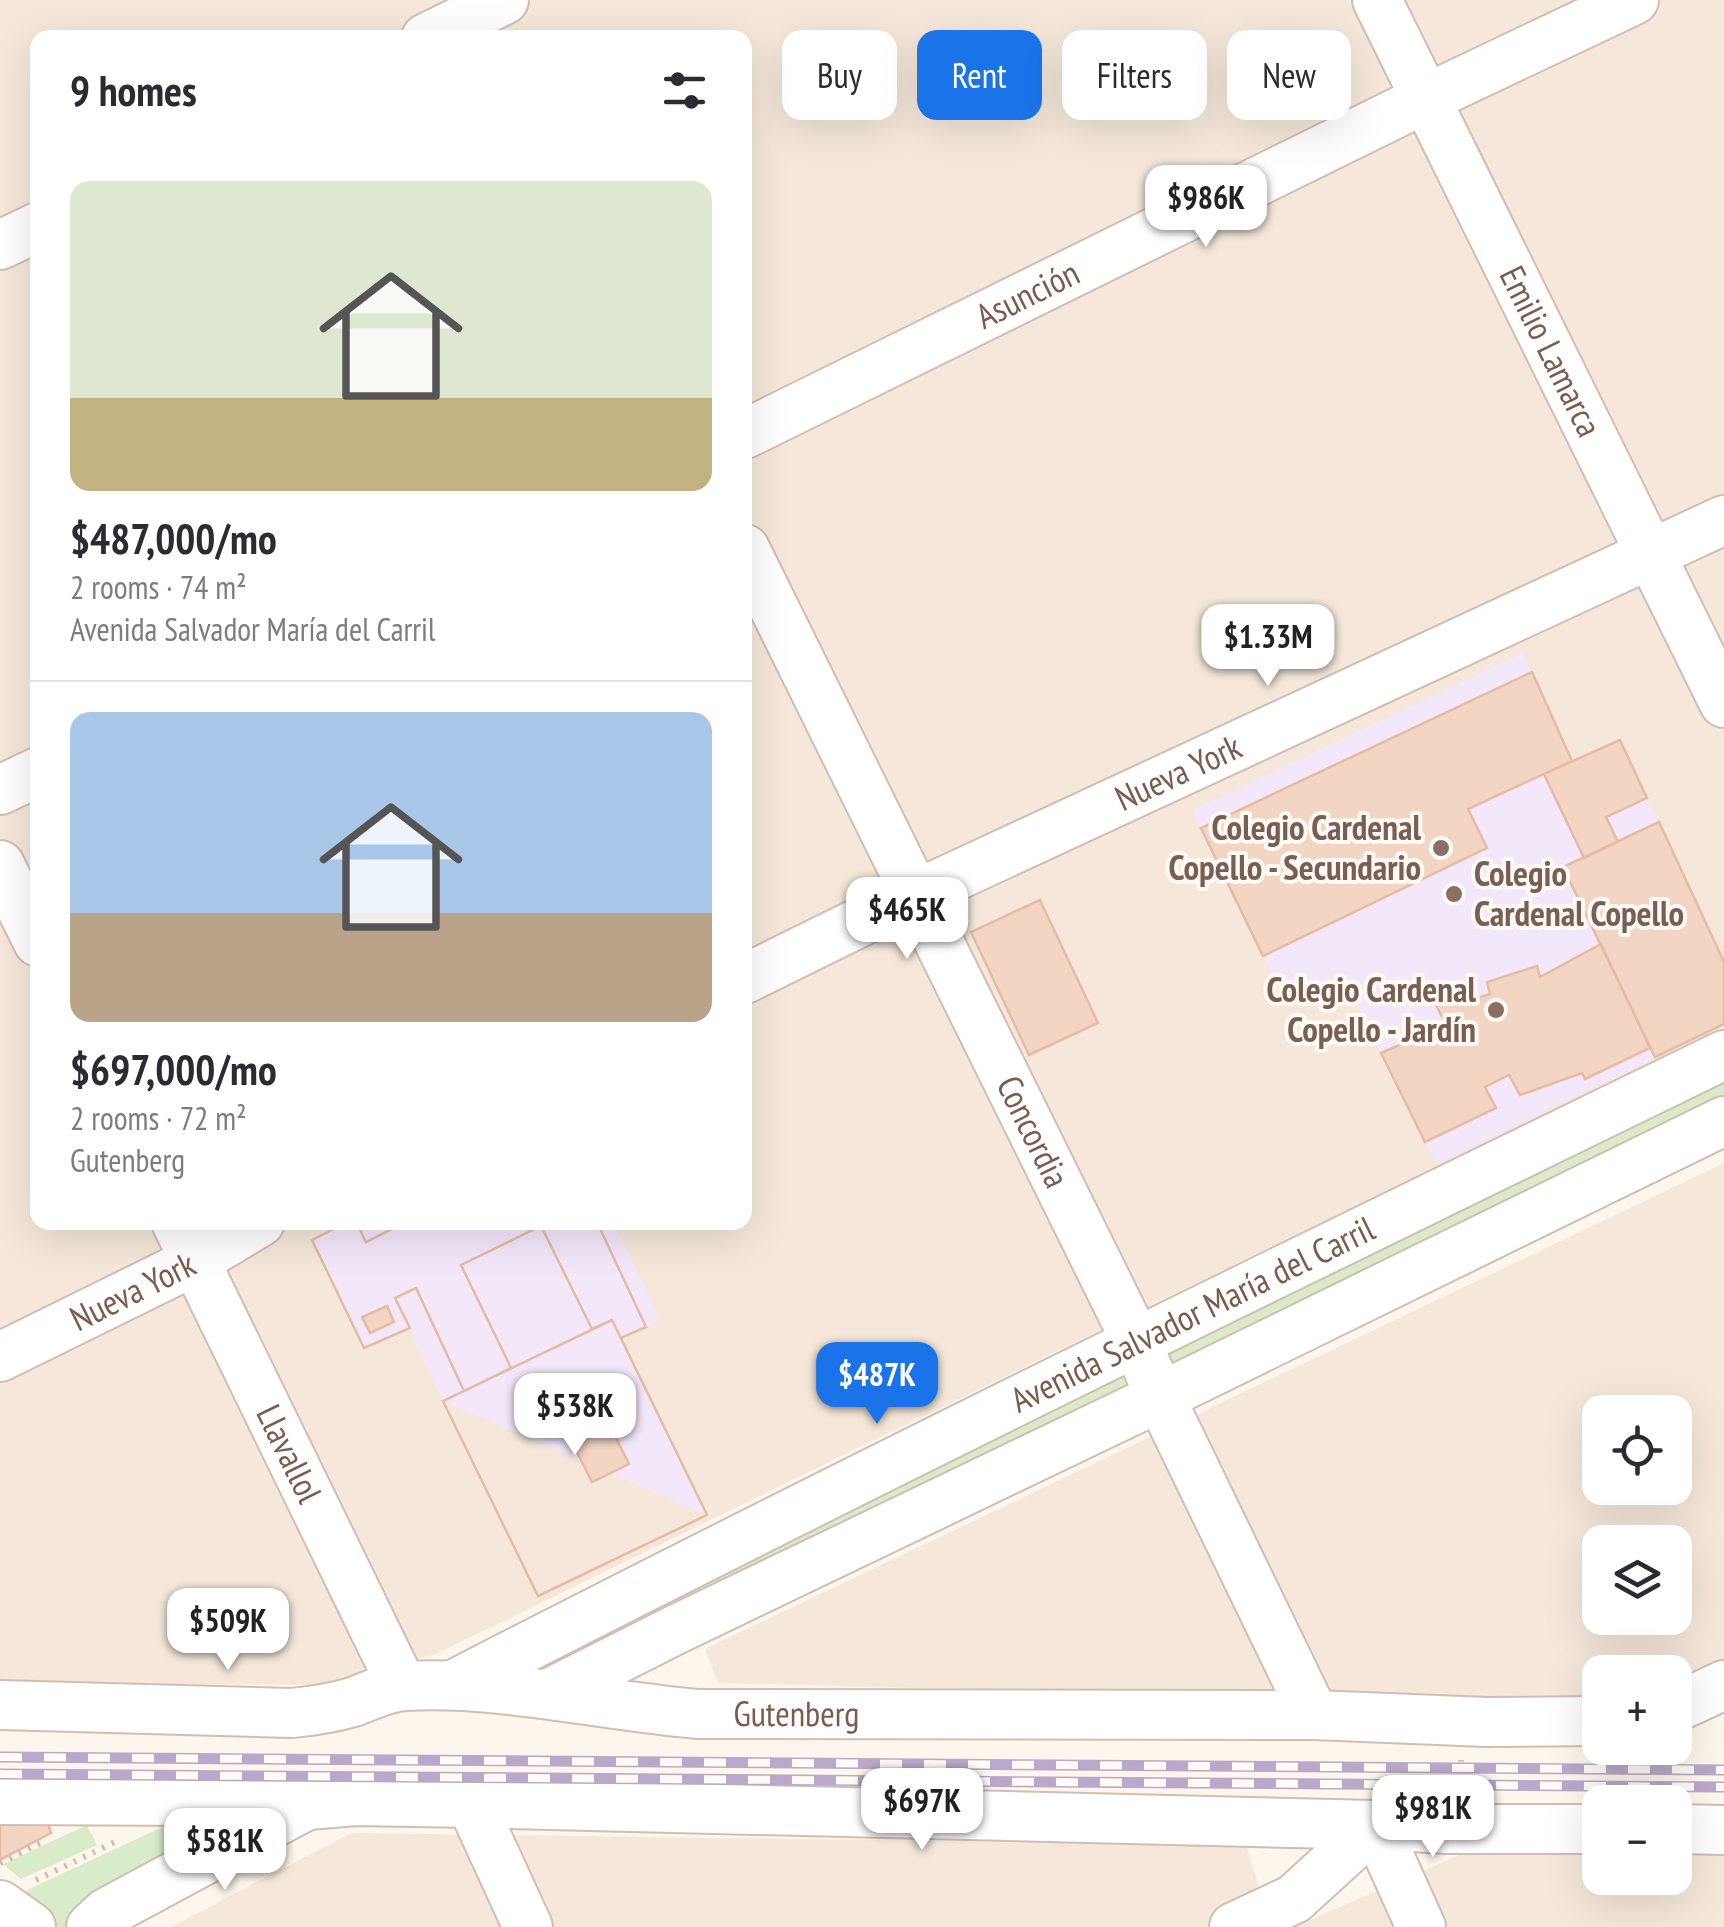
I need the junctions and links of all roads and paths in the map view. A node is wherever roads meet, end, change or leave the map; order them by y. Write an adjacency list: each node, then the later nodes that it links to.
1 (1376, 0): 5 (street, Emilio Lamarca)
2 (1634, 0): 5 (street, Asunción)
3 (485, 13): 4 (street)
4 (445, 30)
5 (1424, 99): 8 (street, Asunción); 10 (street, Emilio Lamarca)
6 (30, 231): 7 (street)
7 (0, 245)
8 (752, 431)
9 (1724, 520): 10 (street, Nueva York)
10 (1650, 555): 12 (street, Emilio Lamarca); 16 (street, Nueva York)
11 (752, 563): 16 (street, Concordia)
12 (1724, 703)
13 (30, 776): 14 (street)
14 (0, 790)
15 (0, 864): 17 (street)
16 (918, 894): 18 (street, Nueva York); 23 (street, Concordia)
17 (30, 926)
18 (752, 977)
19 (1724, 1055): 23 (street, Avenida Salvador María del Carril)
20 (1724, 1122): 25 (street, Avenida Salvador María del Carril)
21 (230, 1230): 22 (street, Nueva York)
22 (185, 1242): 24 (street, Nueva York); 27 (street, Llavallol)
23 (1136, 1341): 25 (street, Concordia); 28 (street, Avenida Salvador María del Carril)
24 (0, 1356)
25 (1160, 1396): 29 (street, Avenida Salvador María del Carril); 32 (street, Concordia)
26 (1724, 1685): 30 (street)
27 (402, 1686): 28 (street, Gutenberg); 31 (street, Gutenberg)
28 (451, 1686): 29 (street, Gutenberg)
29 (550, 1693): 32 (street, Gutenberg)
30 (1692, 1700)
31 (0, 1705)
32 (1314, 1715): 34 (street, Gutenberg)
33 (1582, 1720): 34 (street, Gutenberg)
34 (1486, 1722): 41 (path)
35 (1692, 1722): 36 (street)
36 (1724, 1723)
37 (0, 1800): 39 (street)
38 (471, 1803): 39 (street); 40 (street); 48 (street)
39 (308, 1805): 47 (street)
40 (1374, 1825): 41 (street); 49 (street); 50 (street)
41 (1446, 1829): 42 (street)
42 (1582, 1829)
43 (1692, 1830): 44 (street)
44 (1724, 1830)
45 (122, 1839): 46 (path)
46 (18, 1906)
47 (91, 1927)
48 (528, 1927)
49 (1234, 1927)
50 (1421, 1927)

